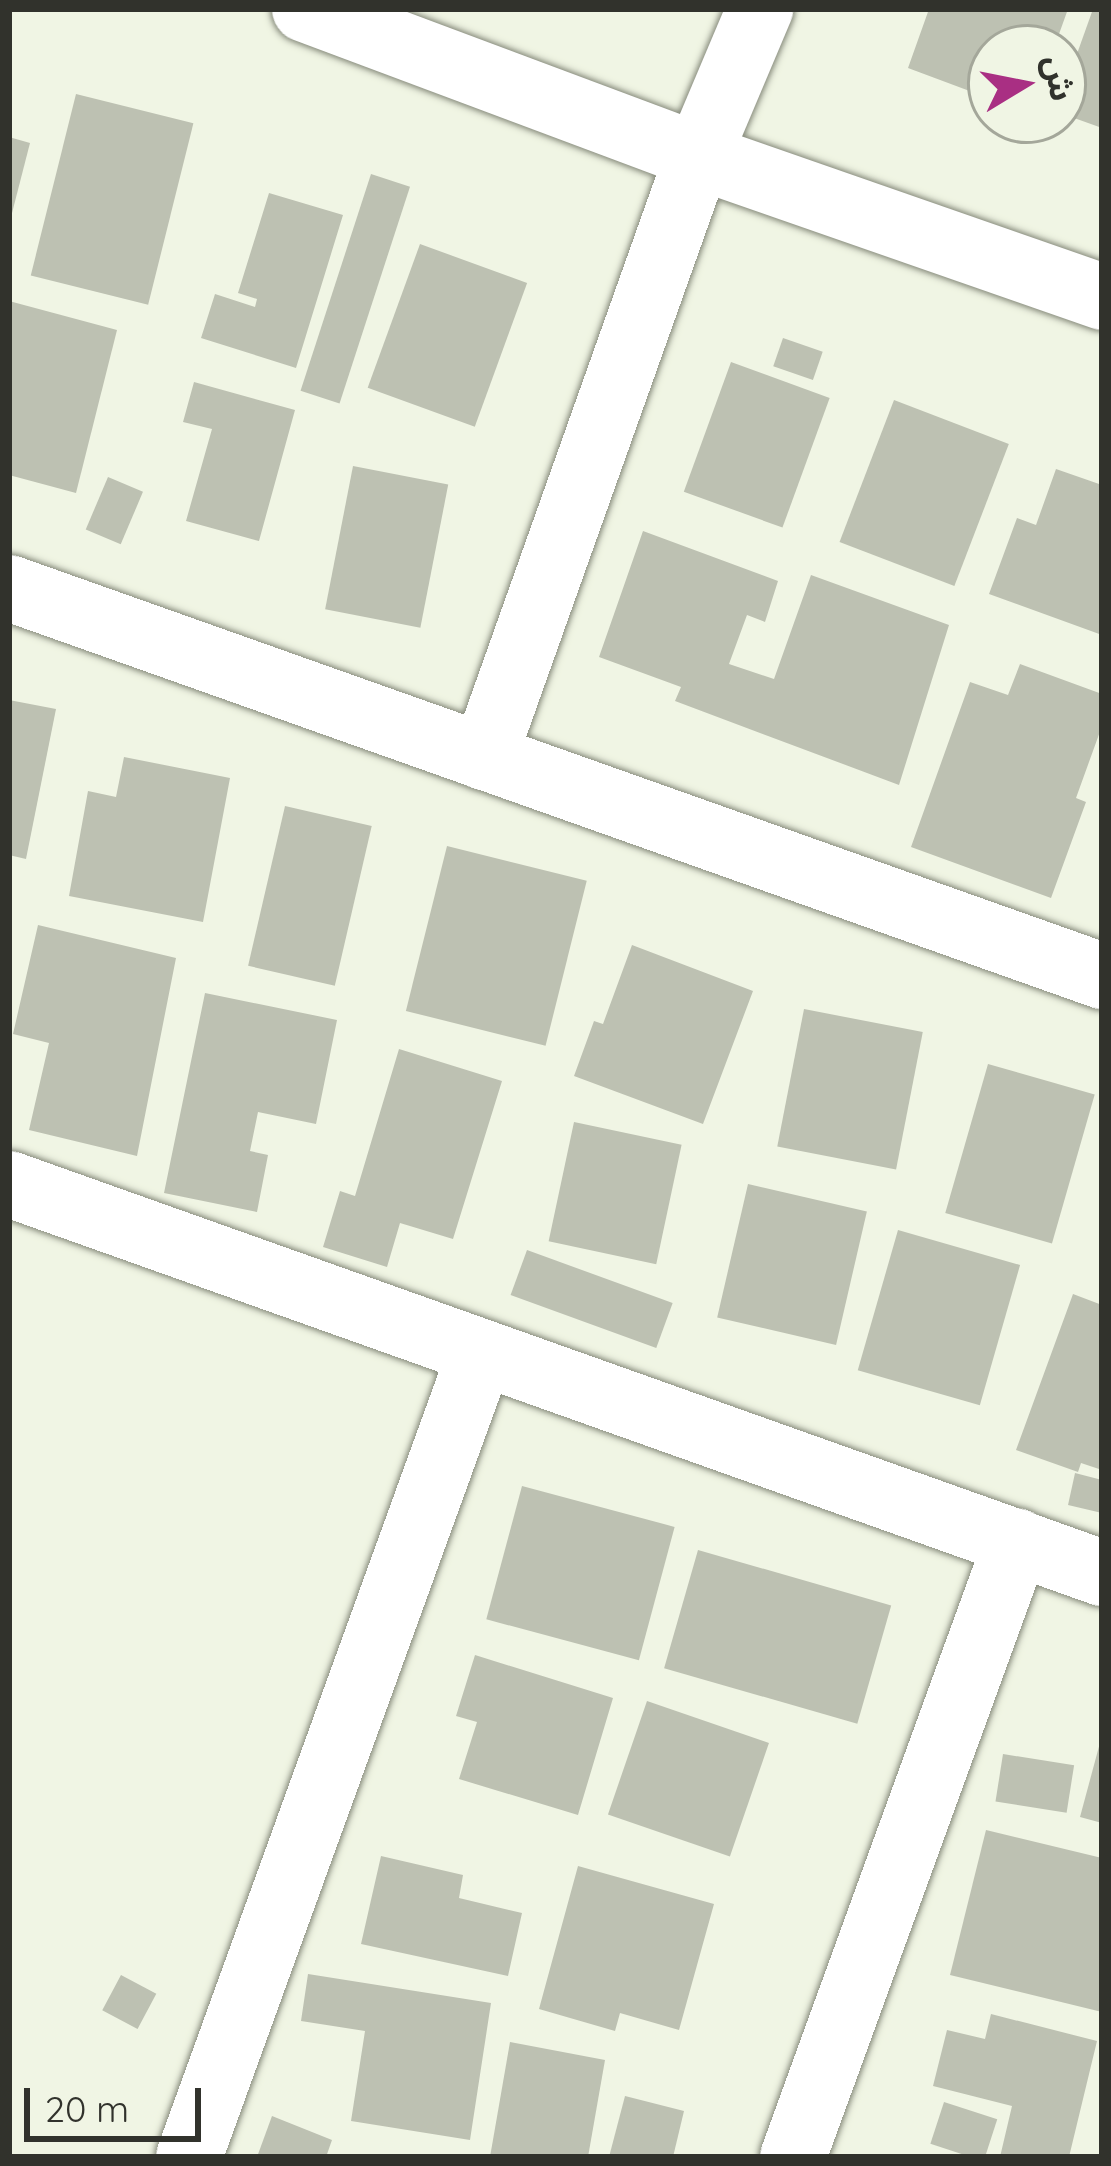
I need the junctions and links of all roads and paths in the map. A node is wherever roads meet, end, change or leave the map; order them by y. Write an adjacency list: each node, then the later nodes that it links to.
1 (305, 9): 3 (street)
2 (760, 9): 3 (street)
3 (698, 156): 4 (street); 6 (street)
4 (1102, 297)
5 (9, 588): 6 (street)
6 (484, 757): 7 (street)
7 (1102, 976)
8 (9, 1184): 9 (street)
9 (481, 1352): 10 (street); 12 (street)
10 (1017, 1542): 11 (street); 13 (street)
11 (1102, 1573)
12 (189, 2157)
13 (794, 2157)

